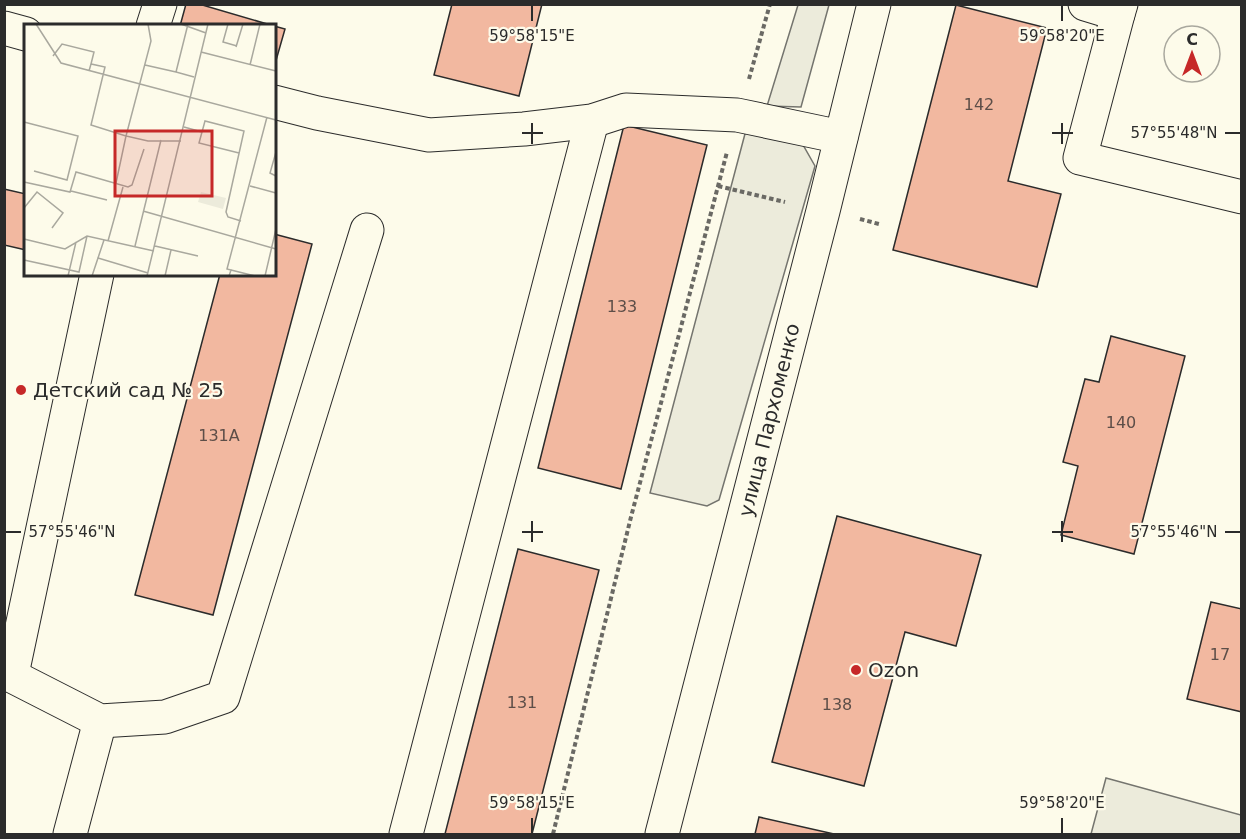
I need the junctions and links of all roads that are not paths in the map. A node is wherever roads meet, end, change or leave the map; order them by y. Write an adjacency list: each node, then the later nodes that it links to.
1 (160, 4): 5 (street)
2 (874, 4): 10 (street, улица Пархоменко)
3 (1085, 4): 4 (street)
4 (1120, 9): 11 (street)
5 (154, 24)
6 (4, 28): 7 (street)
7 (24, 33)
8 (276, 103): 9 (street)
9 (592, 121): 10 (street); 17 (street)
10 (841, 137): 18 (street, улица Пархоменко)
11 (1242, 197)
12 (367, 230): 15 (street)
13 (97, 276): 14 (street)
14 (8, 673): 15 (street)
15 (100, 721): 16 (street)
16 (70, 834)
17 (406, 834)
18 (662, 834)

